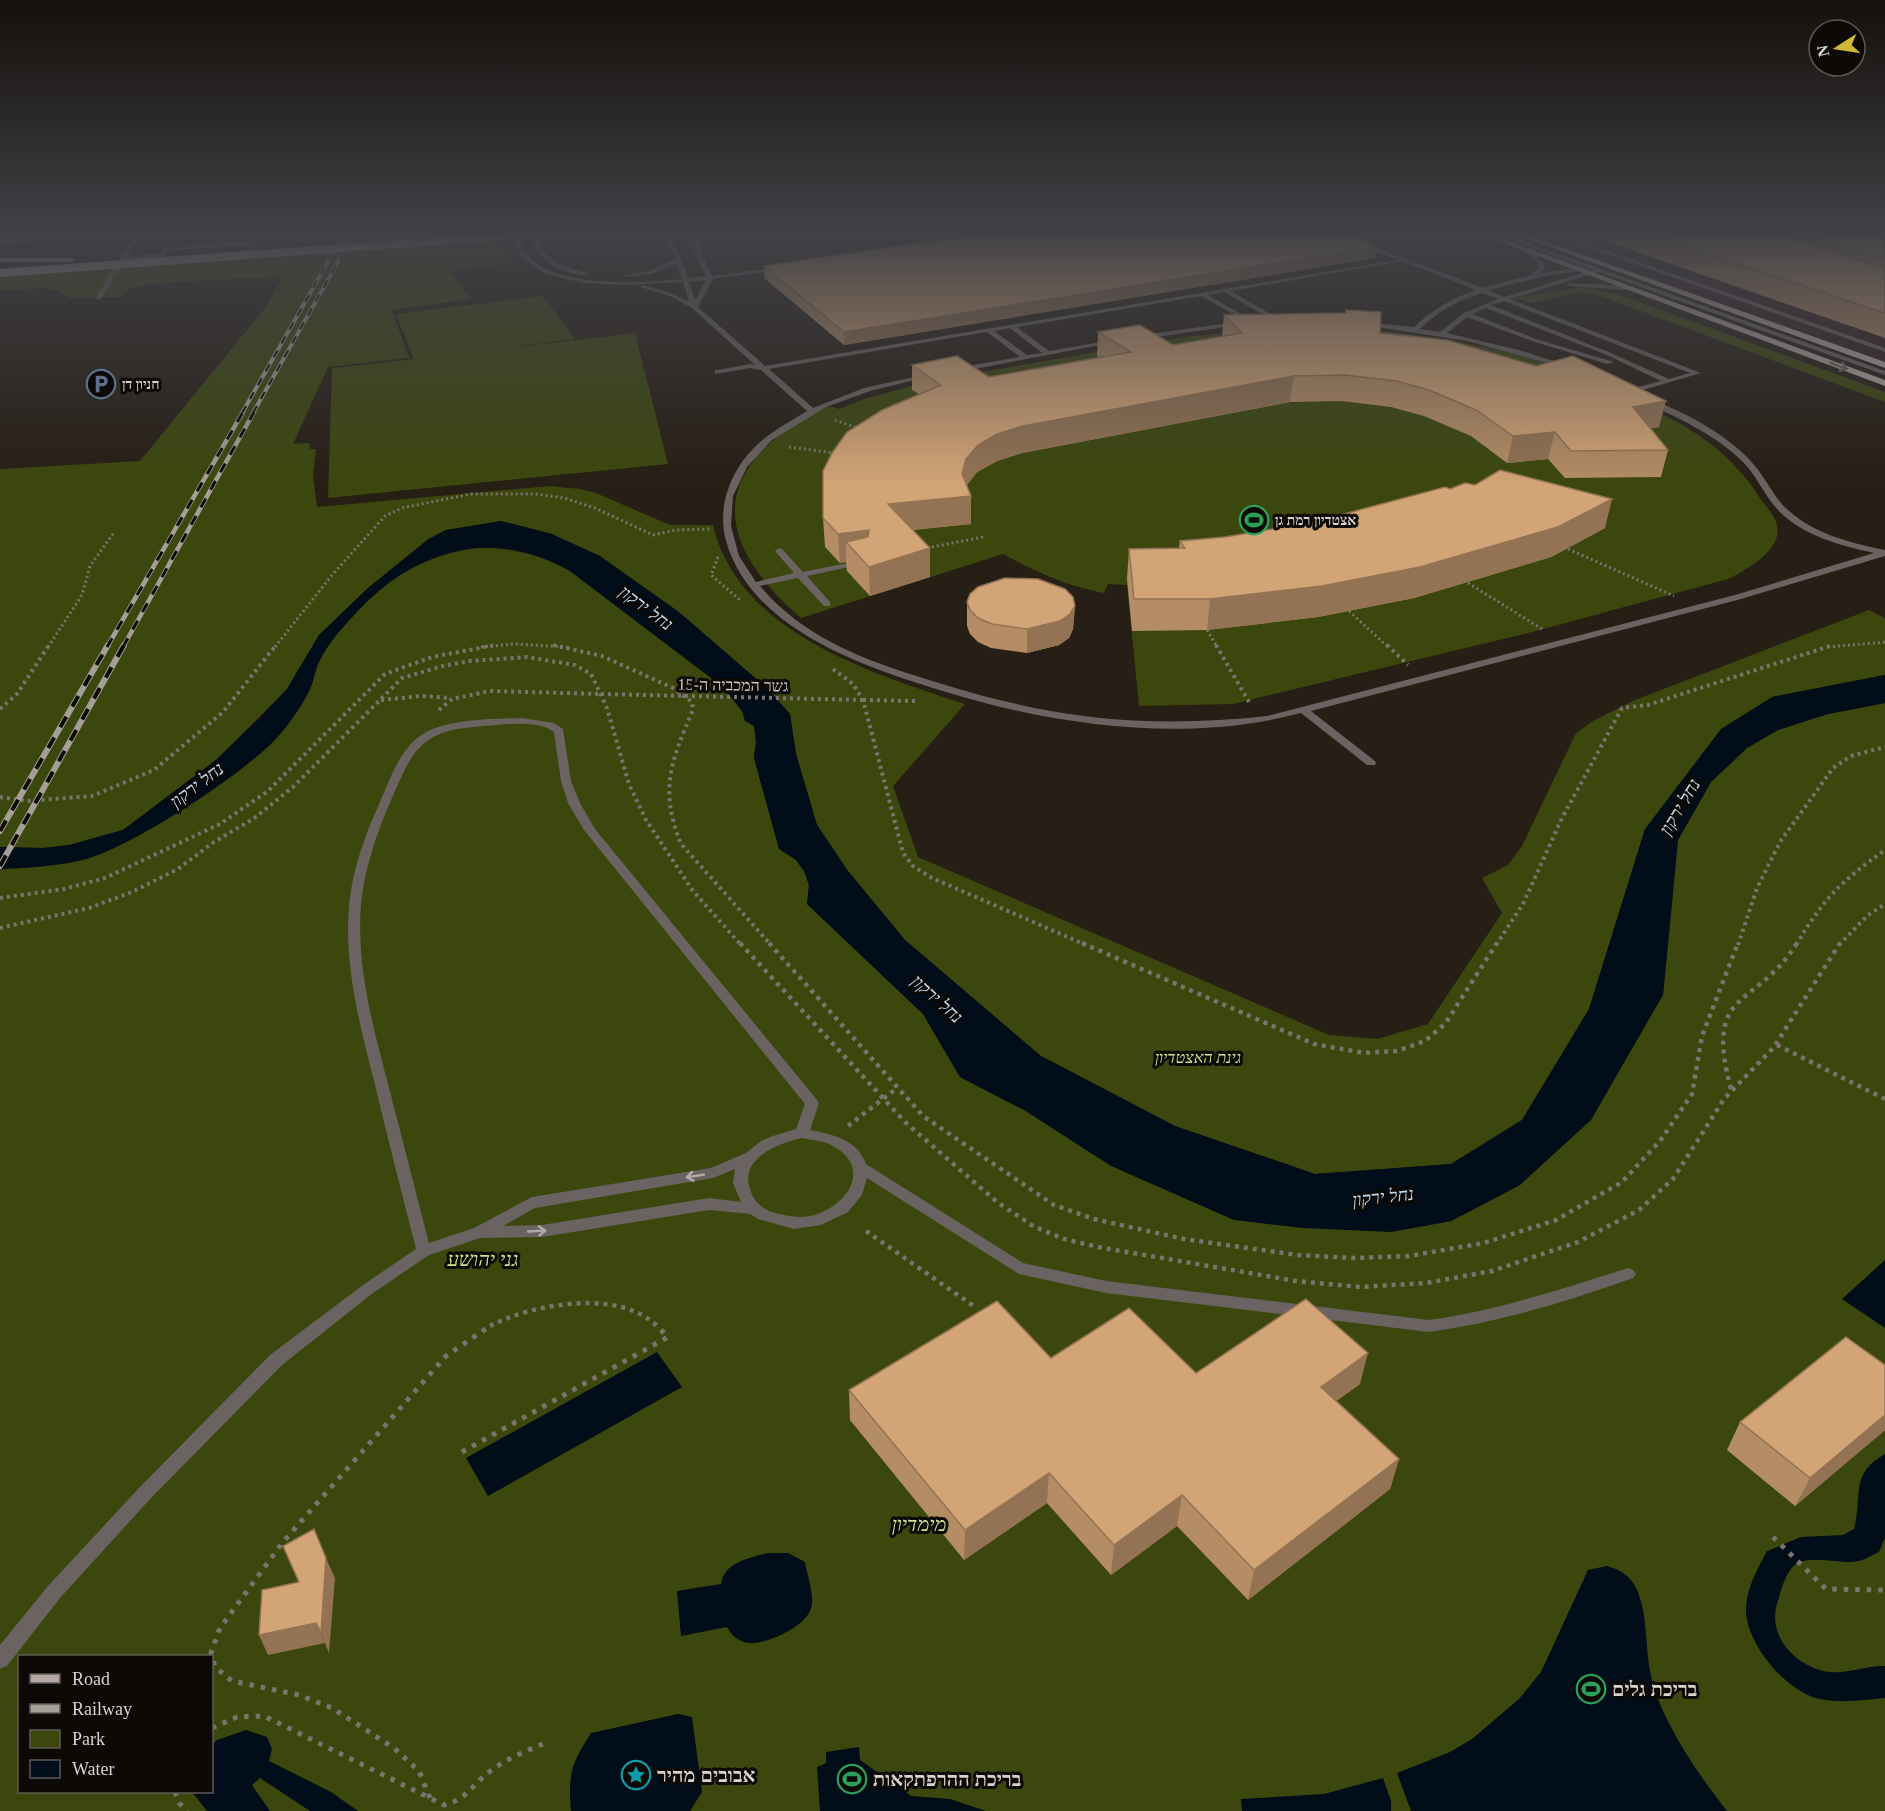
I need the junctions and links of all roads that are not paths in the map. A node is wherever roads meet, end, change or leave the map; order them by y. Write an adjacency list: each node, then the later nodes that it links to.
1 (1466, 314): 19 (street)
2 (702, 315): 24 (street)
3 (1080, 315): 16 (street)
4 (1238, 315): 14 (street)
5 (1271, 315): 14 (street)
6 (1430, 315): 17 (street)
7 (1467, 315): 26 (street)
8 (1509, 315): 26 (street)
9 (1546, 315): 29 (street)
10 (1698, 315): 30 (main road, one-way to 30)
11 (1722, 315): 28 (street)
12 (1745, 315): 23 (main road)
13 (1784, 315): 20 (street)
14 (1253, 323): 21 (street)
15 (1353, 324): 17 (street)
16 (1011, 326): 18 (street); 21 (street)
17 (1416, 329): 19 (street)
18 (988, 330): 22 (street); 24 (street)
19 (1443, 333): 25 (street)
20 (1885, 350)
21 (1048, 354): 22 (street)
22 (1026, 358): 33 (street)
23 (1885, 365)
24 (763, 368): 27 (street); 33 (street)
25 (1572, 368)
26 (1634, 368): 29 (street)
27 (718, 372)
28 (1885, 373)
29 (1668, 381): 32 (street)
30 (1885, 383)
31 (1620, 388): 32 (street)
32 (1629, 392): 35 (street)
33 (812, 411): 38 (street)
34 (779, 551): 37 (street)
35 (1885, 553): 40 (street)
36 (865, 562): 37 (street)
37 (801, 575): 38 (street); 39 (street)
38 (753, 585): 40 (street)
39 (827, 604)
40 (1305, 711): 41 (street)
41 (1371, 763)
42 (802, 1133): 43 (street); 44 (street); 47 (street)
43 (750, 1157): 45 (street); 46 (street, one-way to 46)
44 (862, 1168): 45 (street); 48 (street)
45 (756, 1209): 46 (street, one-way to 45)
46 (479, 1232): 47 (street)
47 (424, 1251): 49 (street)
48 (1628, 1274)
49 (0, 1660)

